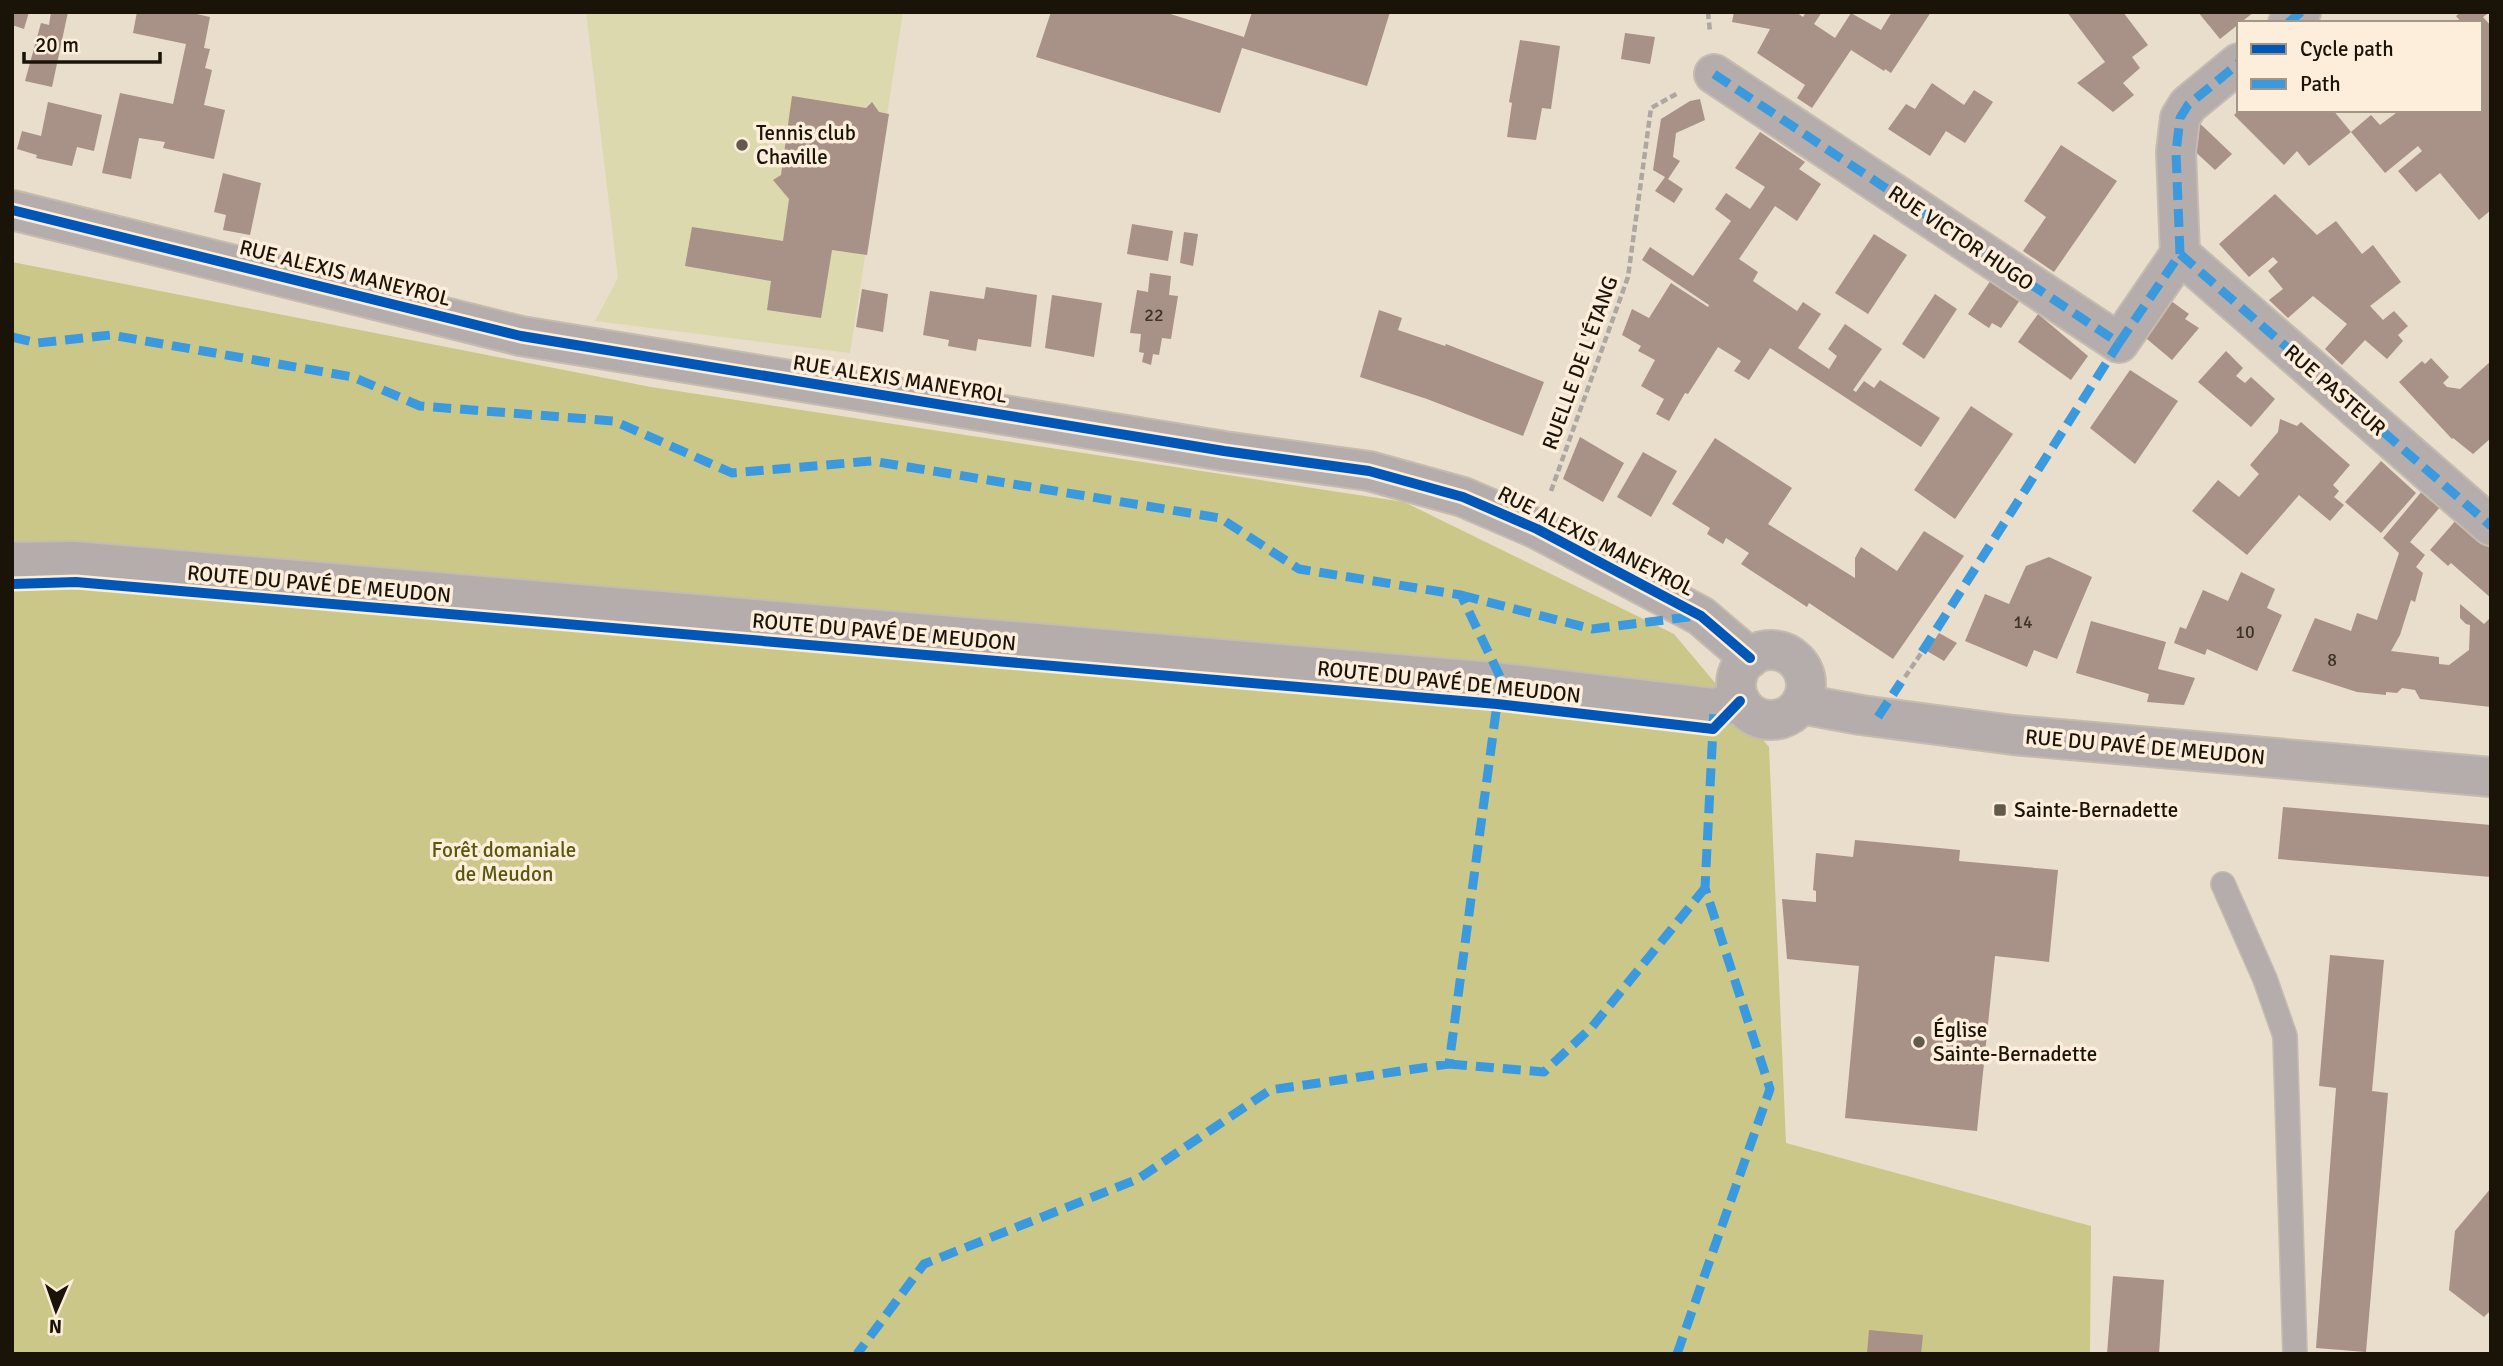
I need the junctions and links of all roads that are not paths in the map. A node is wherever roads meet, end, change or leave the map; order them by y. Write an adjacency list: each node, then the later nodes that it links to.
1 (2237, 65): 4 (street)
2 (1714, 74): 4 (street, RUE VICTOR HUGO)
3 (12, 210): 7 (street, RUE ALEXIS MANEYROL)
4 (2180, 254): 5 (street, RUE PASTEUR)
5 (2491, 526)
6 (12, 562): 8 (street, ROUTE DU PAVÉ DE MEUDON)
7 (1750, 657): 8 (street); 9 (street)
8 (1740, 701): 9 (street)
9 (1801, 704): 10 (street, RUE DU PAVÉ DE MEUDON)
10 (2491, 776)
11 (2223, 884): 12 (lane)
12 (2295, 1354)

